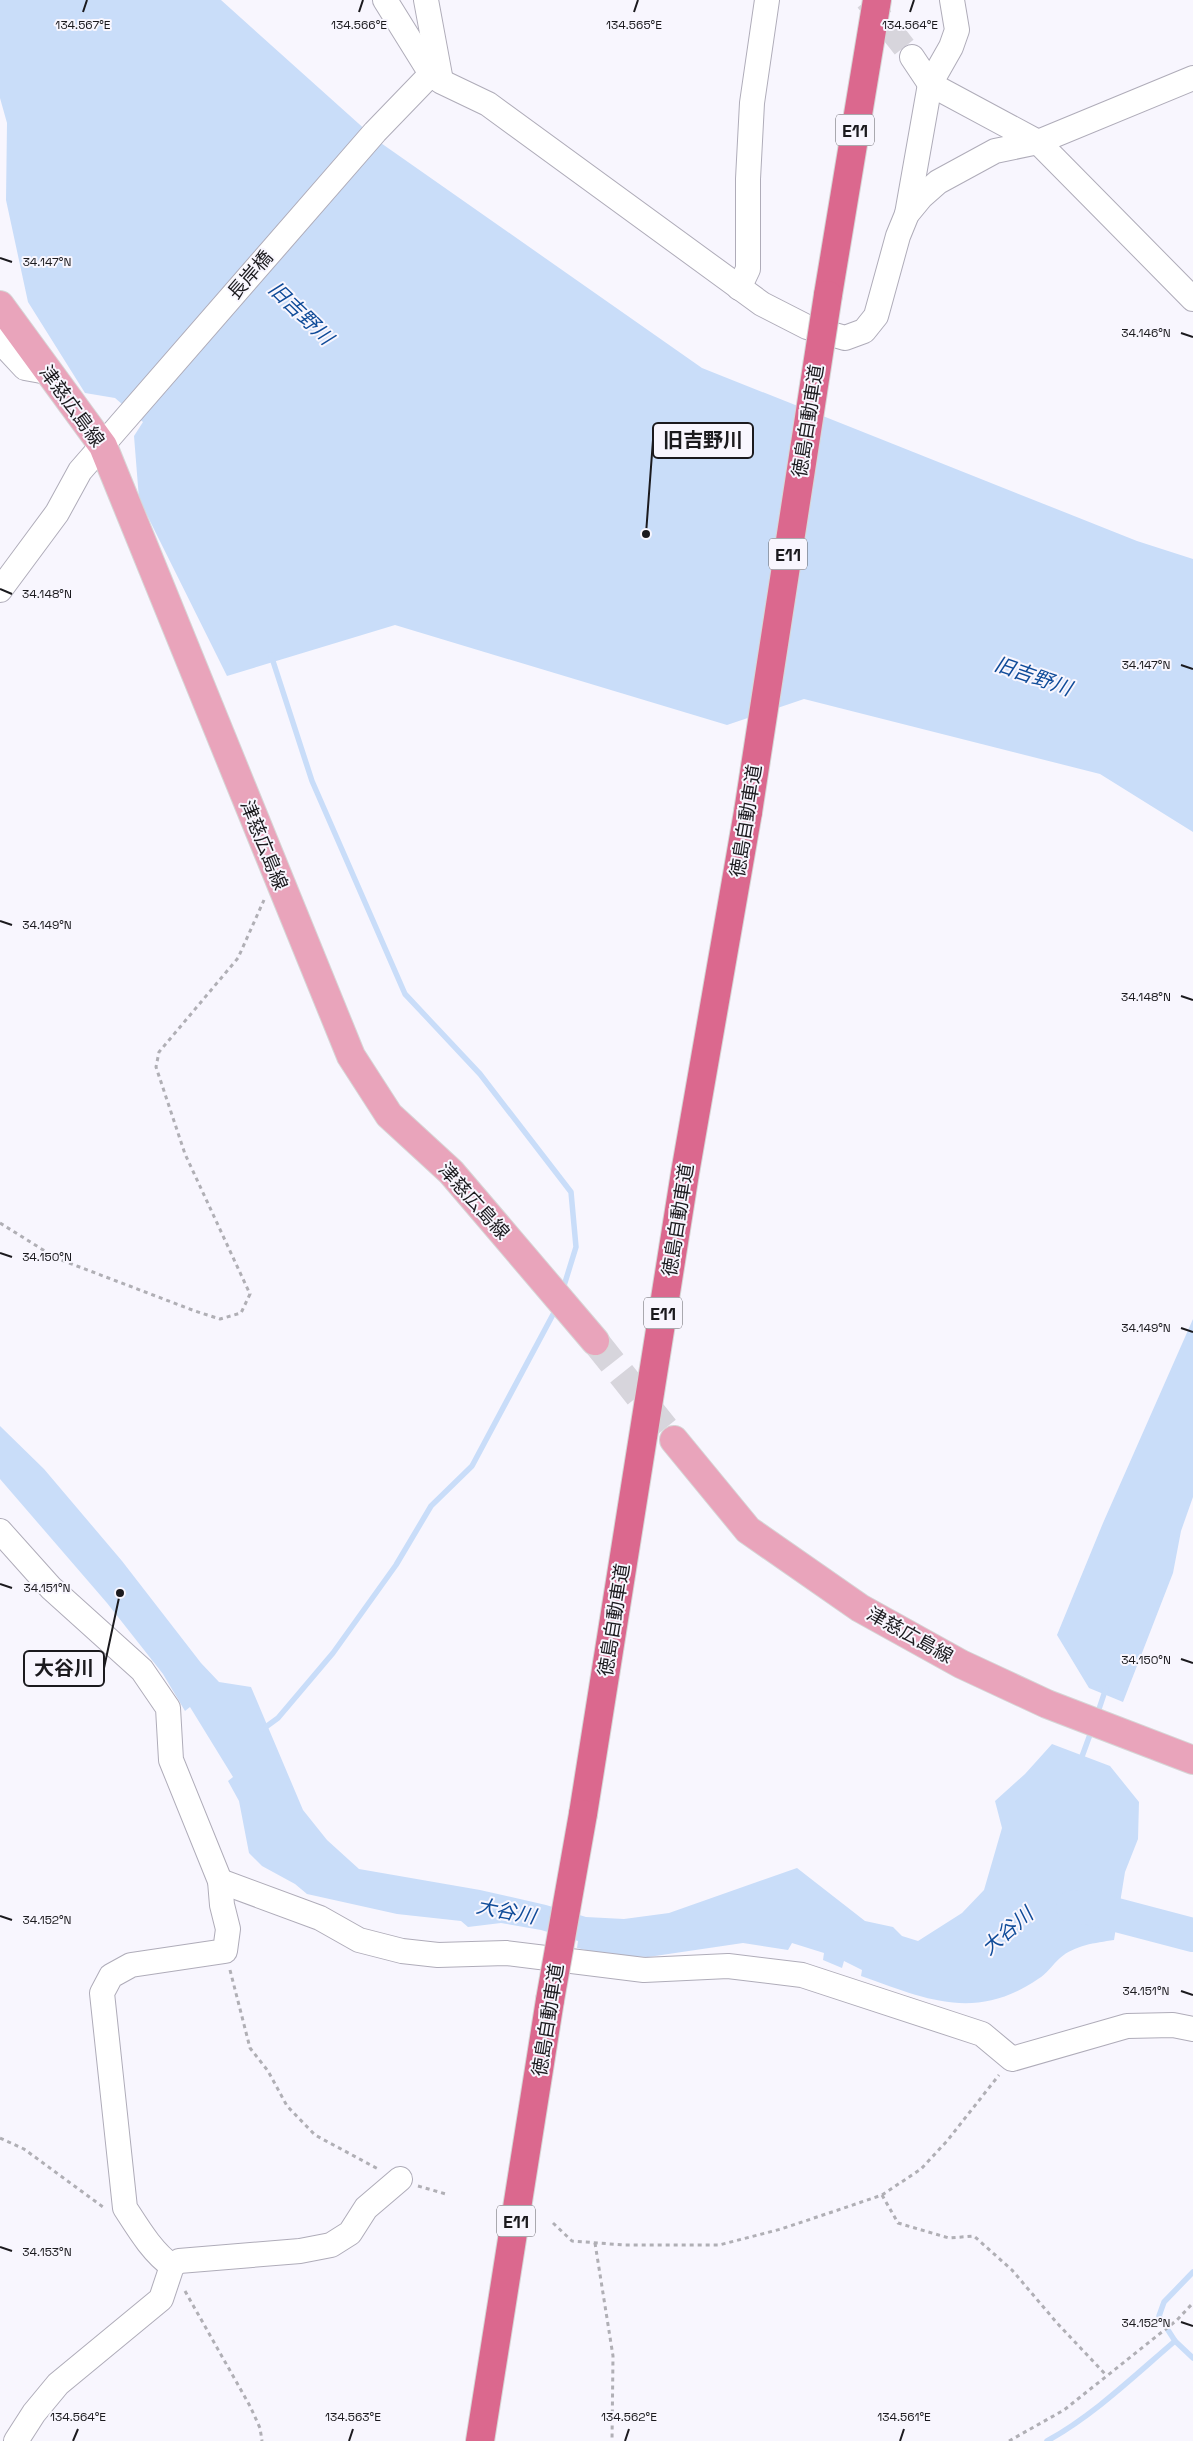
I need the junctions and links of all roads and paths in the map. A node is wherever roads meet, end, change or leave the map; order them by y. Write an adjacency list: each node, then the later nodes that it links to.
1 (385, 0): 8 (street)
2 (426, 0): 8 (street)
3 (767, 0): 14 (street)
4 (858, 0): 13 (highway)
5 (877, 0): 13 (highway, 徳島自動車道 / E11)
6 (952, 0): 10 (street)
7 (912, 57): 10 (street)
8 (436, 78): 14 (street); 19 (street, 長岸橋)
9 (1193, 78): 11 (street)
10 (930, 84): 11 (street); 12 (street)
11 (1038, 142): 12 (street); 15 (street)
12 (907, 214): 14 (street)
13 (833, 260): 43 (highway, 徳島自動車道 / E11, bridge)
14 (739, 288)
15 (1193, 299)
16 (0, 305): 18 (main road, 津慈広島線)
17 (0, 341): 18 (street)
18 (47, 372): 19 (main road, 津慈広島線)
19 (103, 446): 20 (street, 長岸橋); 21 (main road, 津慈広島線)
20 (0, 590)
21 (276, 873): 22 (path); 23 (main road, 津慈広島線)
22 (0, 1223)
23 (595, 1341)
24 (674, 1440): 26 (main road, 津慈広島線)
25 (0, 1532): 27 (street)
26 (1193, 1760)
27 (220, 1881): 28 (street); 30 (street)
28 (225, 1951): 32 (path); 35 (street)
29 (1193, 2029): 30 (street)
30 (1012, 2059): 34 (path)
31 (0, 2138): 35 (path)
32 (400, 2179): 33 (path); 38 (street)
33 (446, 2194)
34 (882, 2195): 37 (path); 40 (path)
35 (125, 2208): 38 (street)
36 (553, 2223): 37 (path)
37 (595, 2243): 44 (path)
38 (172, 2266): 41 (street); 42 (path)
39 (1193, 2302): 40 (path)
40 (1107, 2376): 45 (path)
41 (16, 2441)
42 (262, 2441)
43 (480, 2441)
44 (612, 2441)
45 (1009, 2441)

